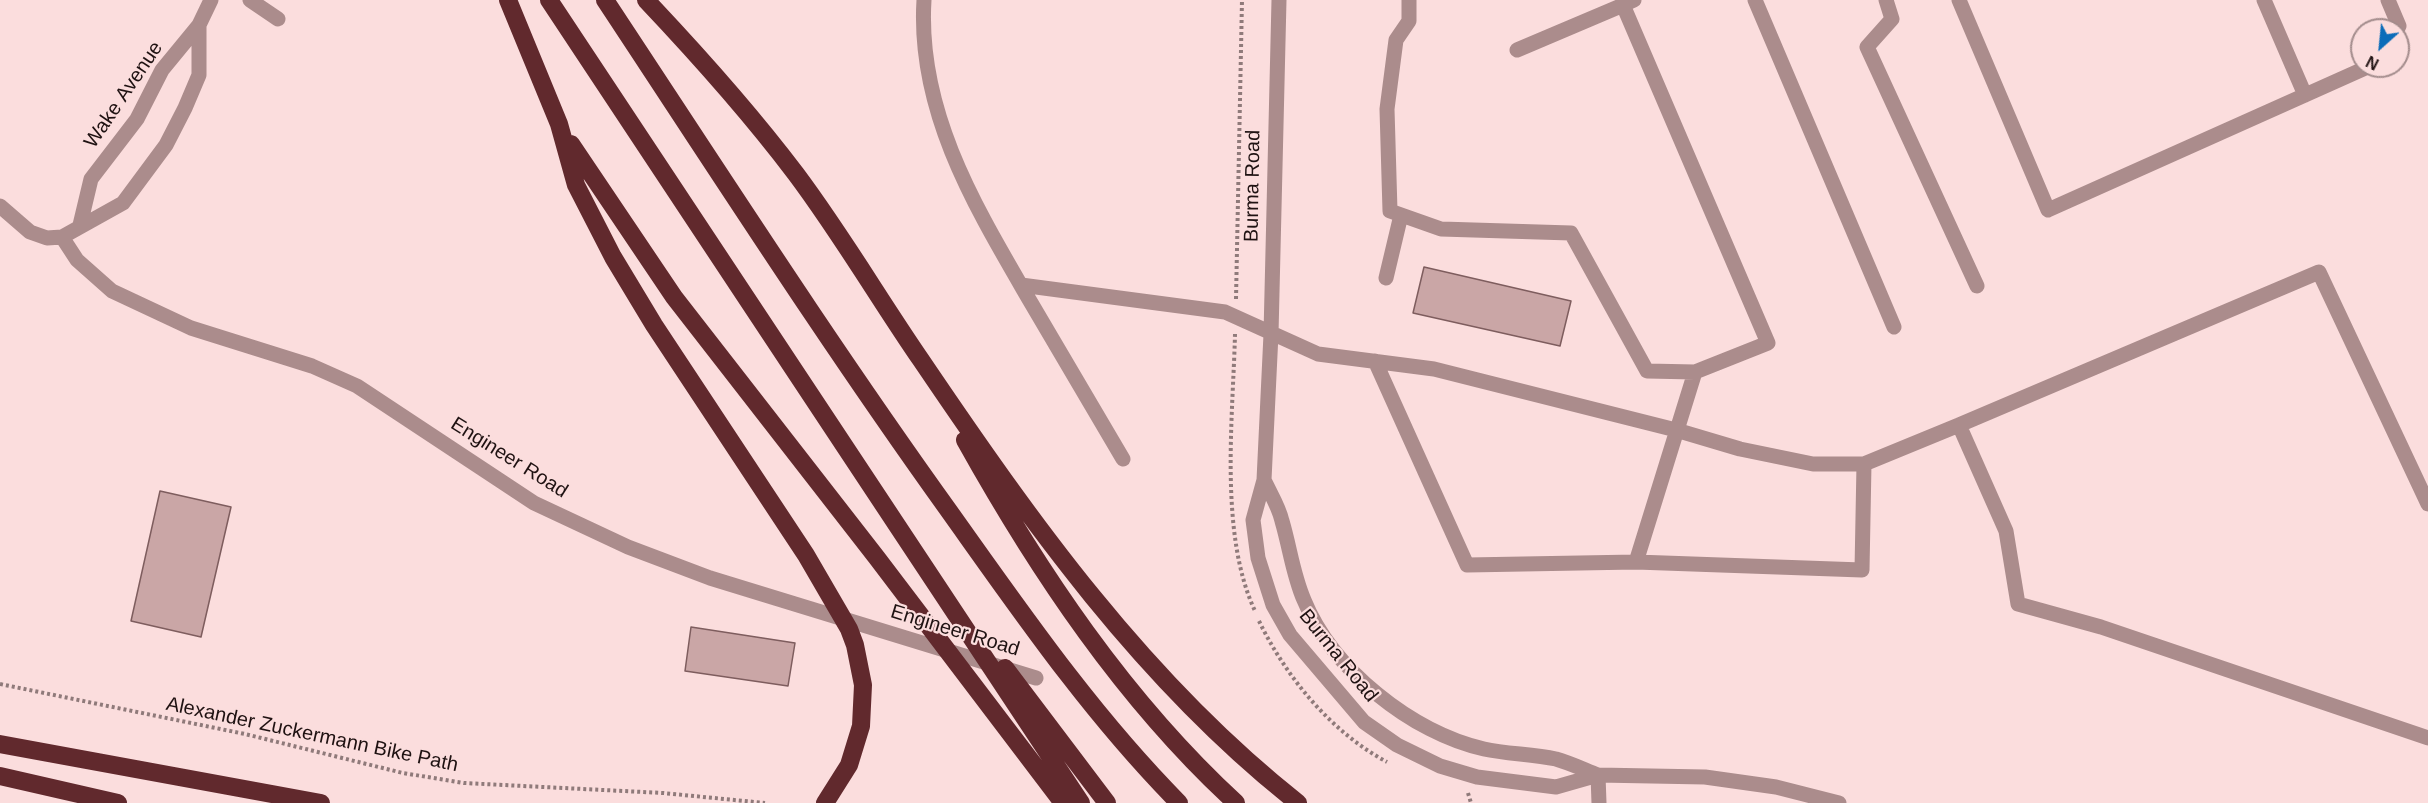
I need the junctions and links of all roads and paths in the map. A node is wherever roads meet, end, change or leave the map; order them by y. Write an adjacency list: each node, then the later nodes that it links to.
1 (211, 0): 19 (street, Wake Avenue)
2 (250, 0): 18 (street)
3 (508, 0): 23 (highway)
4 (549, 0): 44 (highway)
5 (604, 0): 60 (highway)
6 (646, 0): 35 (highway)
7 (924, 0): 29 (street)
8 (1242, 0): 31 (path)
9 (1279, 0): 34 (street, Burma Road)
10 (1409, 0): 25 (street)
11 (1755, 0): 32 (street)
12 (1886, 0): 30 (street)
13 (1959, 0): 22 (street)
14 (2264, 0): 22 (street)
15 (2388, 0): 17 (street)
16 (1629, 3): 20 (street); 37 (street)
17 (2396, 18)
18 (278, 19)
19 (199, 25): 26 (street, Wake Avenue); 26 (street, Wake Avenue)
20 (1517, 50)
21 (2350, 75): 22 (street)
22 (2305, 95)
23 (559, 124): 56 (highway); 57 (highway)
24 (0, 206): 27 (street)
25 (1401, 215): 28 (street); 37 (street)
26 (80, 225): 27 (street, Wake Avenue)
27 (62, 237): 46 (street, Engineer Road)
28 (1386, 278)
29 (1021, 285): 31 (street); 40 (street)
30 (1977, 286)
31 (1235, 316): 33 (path); 34 (street)
32 (1894, 327)
33 (1235, 334)
34 (1271, 334): 36 (street); 42 (street, Burma Road)
35 (921, 362): 61 (highway); 62 (highway)
36 (1376, 362): 39 (street); 45 (street)
37 (1695, 372): 39 (street)
38 (1959, 425): 41 (street); 43 (street); 48 (street)
39 (1676, 430): 41 (street); 45 (street)
40 (1123, 459)
41 (1863, 464): 45 (street)
42 (1264, 480): 50 (street, Burma Road); 50 (street, Burma Road)
43 (2428, 504)
44 (887, 511): 58 (highway); 59 (highway)
45 (1636, 562)
46 (1036, 678)
47 (0, 684): 55 (path, Alexander Zuckermann Bike Path)
48 (2428, 738)
49 (0, 744): 54 (highway)
50 (1598, 775): 64 (street); 65 (street, Burma Road)
51 (0, 776): 53 (highway)
52 (1468, 793): 63 (path)
53 (118, 803)
54 (321, 803)
55 (765, 803)
56 (825, 803)
57 (1063, 803)
58 (1081, 803)
59 (1107, 803)
60 (1179, 803)
61 (1236, 803)
62 (1298, 803)
63 (1471, 803)
64 (1599, 803)
65 (1839, 803)

